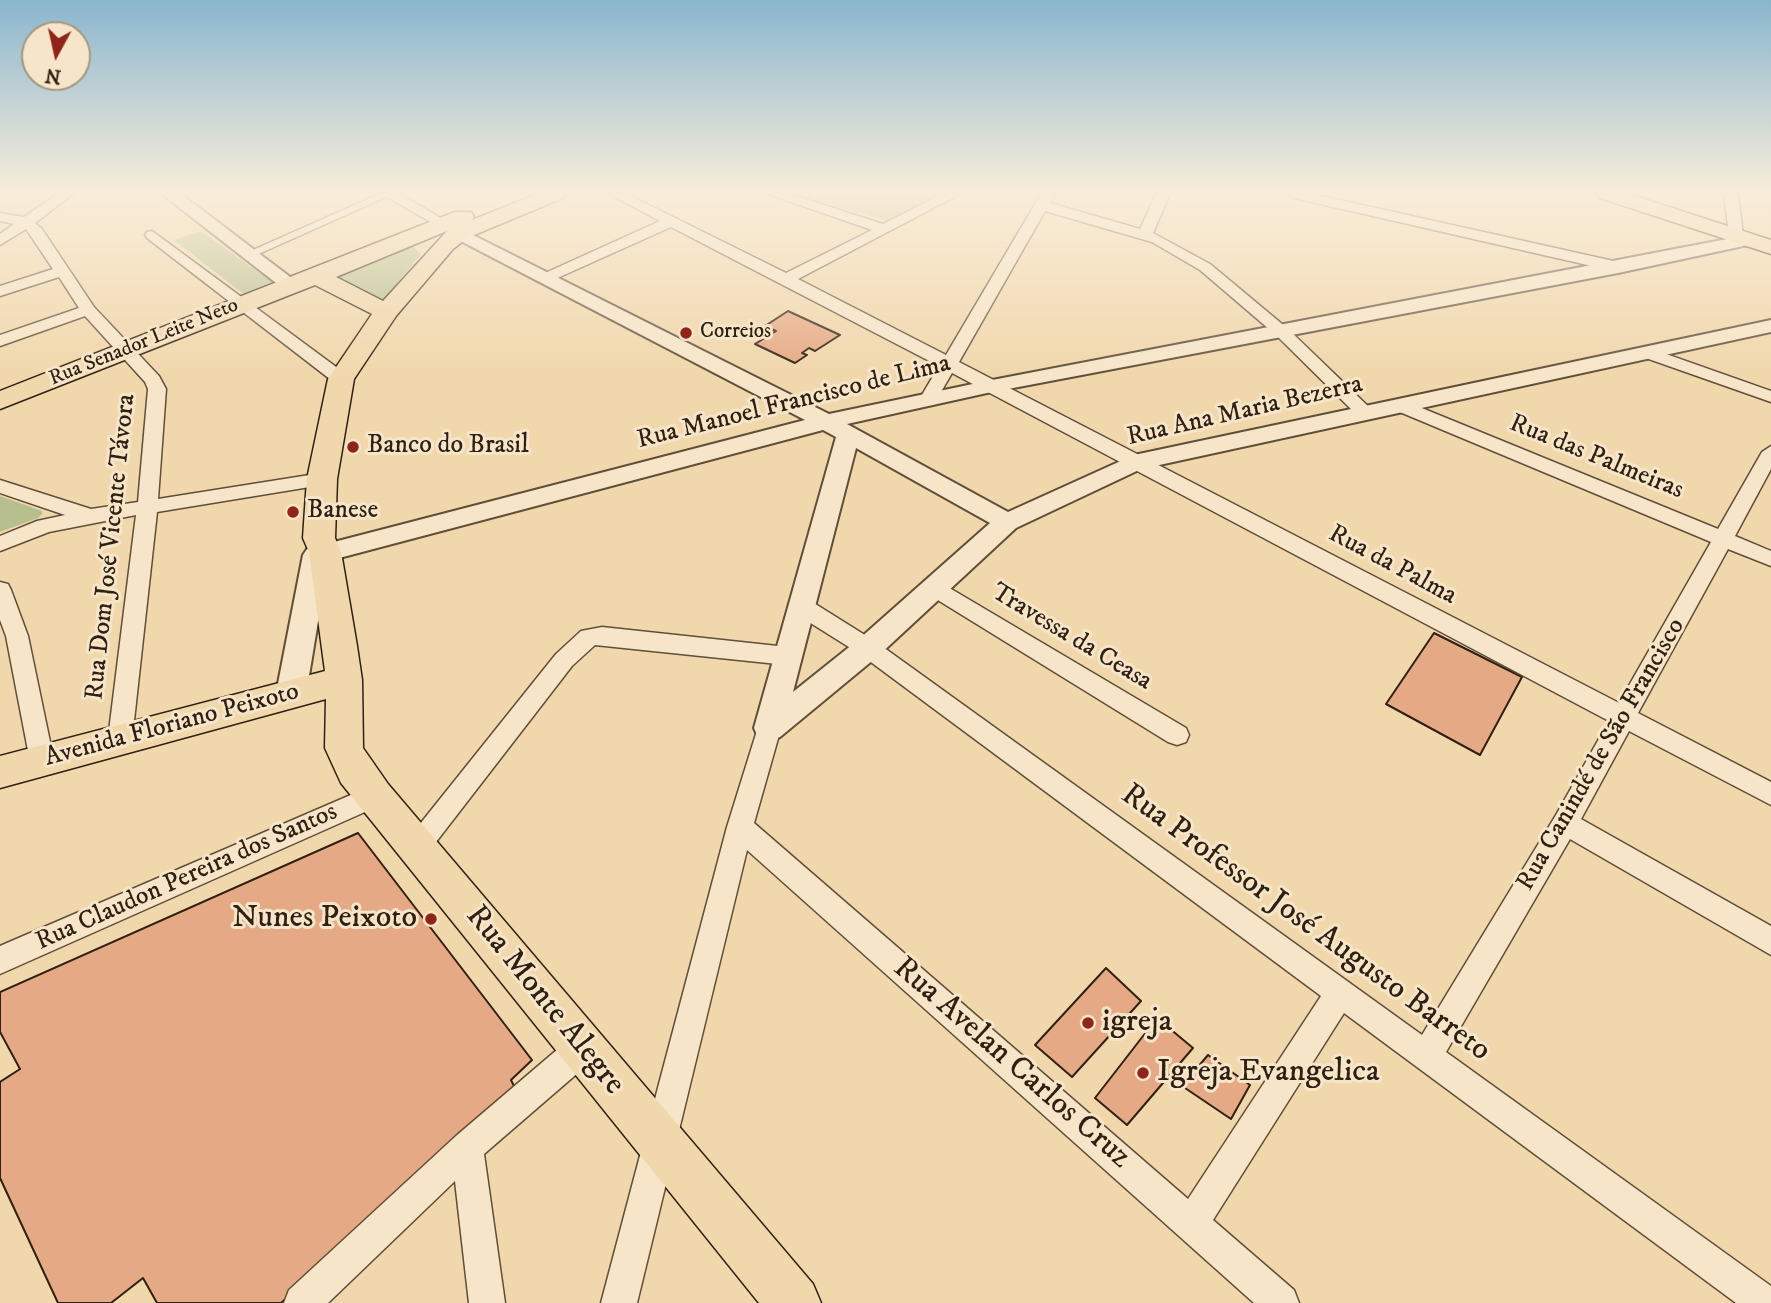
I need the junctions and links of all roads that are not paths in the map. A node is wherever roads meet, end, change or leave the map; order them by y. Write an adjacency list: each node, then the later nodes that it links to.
1 (51, 255): 15 (street, Rua Dom José Vicente Távora)
2 (178, 255): 21 (street)
3 (251, 255): 19 (street)
4 (371, 255): 16 (main road, Rua Senador Leite Neto)
5 (435, 255): 23 (main road)
6 (504, 255): 17 (street)
7 (597, 255): 17 (street)
8 (738, 255): 18 (street, Rua da Palma)
9 (834, 255): 18 (street)
10 (1012, 255): 29 (street)
11 (1184, 255): 25 (street)
12 (1564, 255): 14 (street)
13 (1668, 255): 14 (street, Rua Manoel Francisco de Lima)
14 (1618, 267): 25 (street, Rua Manoel Francisco de Lima)
15 (61, 271): 20 (street); 22 (street, Rua Dom José Vicente Távora)
16 (317, 276): 19 (main road, Rua Senador Leite Neto); 23 (main road)
17 (548, 277): 37 (street)
18 (786, 279): 29 (street, Rua da Palma)
19 (292, 286): 21 (main road, Rua Senador Leite Neto)
20 (0, 291)
21 (239, 304): 27 (main road, Rua Senador Leite Neto); 30 (street)
22 (88, 310): 26 (street); 27 (street, Rua Dom José Vicente Távora)
23 (386, 312): 30 (main road)
24 (1771, 326): 28 (street, Rua Ana Maria Bezerra)
25 (1282, 332): 31 (street, Rua Manoel Francisco de Lima); 36 (street)
26 (0, 341)
27 (125, 349): 34 (main road, Rua Senador Leite Neto); 42 (street, Rua Dom José Vicente Távora)
28 (1649, 353): 32 (street); 35 (street, Rua Ana Maria Bezerra)
29 (948, 366): 31 (street, Rua da Palma); 33 (street)
30 (341, 379): 40 (main road, Rua Monte Alegre)
31 (988, 387): 33 (street, Rua Manoel Francisco de Lima); 39 (street, Rua da Palma)
32 (1771, 397)
33 (928, 400): 37 (street, Rua Manoel Francisco de Lima)
34 (0, 401)
35 (1401, 406): 36 (street, Rua Ana Maria Bezerra); 45 (street, Rua das Palmeiras)
36 (1365, 414): 39 (street, Rua Ana Maria Bezerra)
37 (837, 428): 44 (street); 47 (street, Rua Manoel Francisco de Lima); 51 (street)
38 (1771, 452): 45 (street, Rua Canindé de São Francisco)
39 (1134, 463): 44 (street, Rua Ana Maria Bezerra); 56 (street, Rua da Palma)
40 (321, 479): 42 (street); 47 (main road, Rua Monte Alegre)
41 (0, 486): 43 (street)
42 (147, 508): 43 (street); 59 (street, Rua Dom José Vicente Távora)
43 (90, 516): 46 (street)
44 (1007, 523): 49 (street, Rua Ana Maria Bezerra)
45 (1724, 539): 48 (street, Rua das Palmeiras); 56 (street, Rua Canindé de São Francisco)
46 (0, 544)
47 (320, 548): 54 (main road, Rua Monte Alegre); 55 (street)
48 (1771, 559)
49 (936, 588): 52 (street, Rua Ana Maria Bezerra); 58 (street, Travessa da Ceasa)
50 (0, 590): 60 (street)
51 (801, 606): 52 (street, Rua Professor José Augusto Barreto); 53 (street)
52 (868, 648): 57 (street, Rua Ana Maria Bezerra); 69 (street, Rua Professor José Augusto Barreto)
53 (787, 656): 57 (street); 66 (street)
54 (344, 680): 55 (main road, Avenida Floriano Peixoto); 63 (main road, Rua Monte Alegre)
55 (291, 694): 59 (main road, Avenida Floriano Peixoto)
56 (1624, 719): 62 (street, Rua da Palma); 64 (street, Rua Canindé de São Francisco)
57 (769, 728): 65 (street)
58 (1177, 736)
59 (120, 739): 60 (main road, Avenida Floriano Peixoto)
60 (42, 761): 61 (main road, Avenida Floriano Peixoto)
61 (0, 772)
62 (1771, 794)
63 (374, 796): 66 (main road, Rua Monte Alegre); 68 (street, Rua Claudon Pereira dos Santos)
64 (1565, 823): 67 (street); 71 (street, Rua Canindé de São Francisco)
65 (740, 827): 72 (street); 74 (street, Rua Avelan Carlos Cruz)
66 (417, 847): 70 (main road, Rua Monte Alegre)
67 (1771, 942)
68 (0, 960)
69 (1340, 993): 71 (street, Rua Professor José Augusto Barreto); 74 (street)
70 (583, 1048): 72 (main road, Rua Monte Alegre); 73 (street)
71 (1427, 1056): 80 (street, Rua Professor José Augusto Barreto)
72 (659, 1144): 77 (street); 78 (main road, Rua Monte Alegre)
73 (467, 1147): 75 (street); 76 (street)
74 (1192, 1222): 79 (street, Rua Avelan Carlos Cruz)
75 (302, 1303)
76 (487, 1303)
77 (620, 1303)
78 (794, 1303)
79 (1281, 1303)
80 (1765, 1303)

